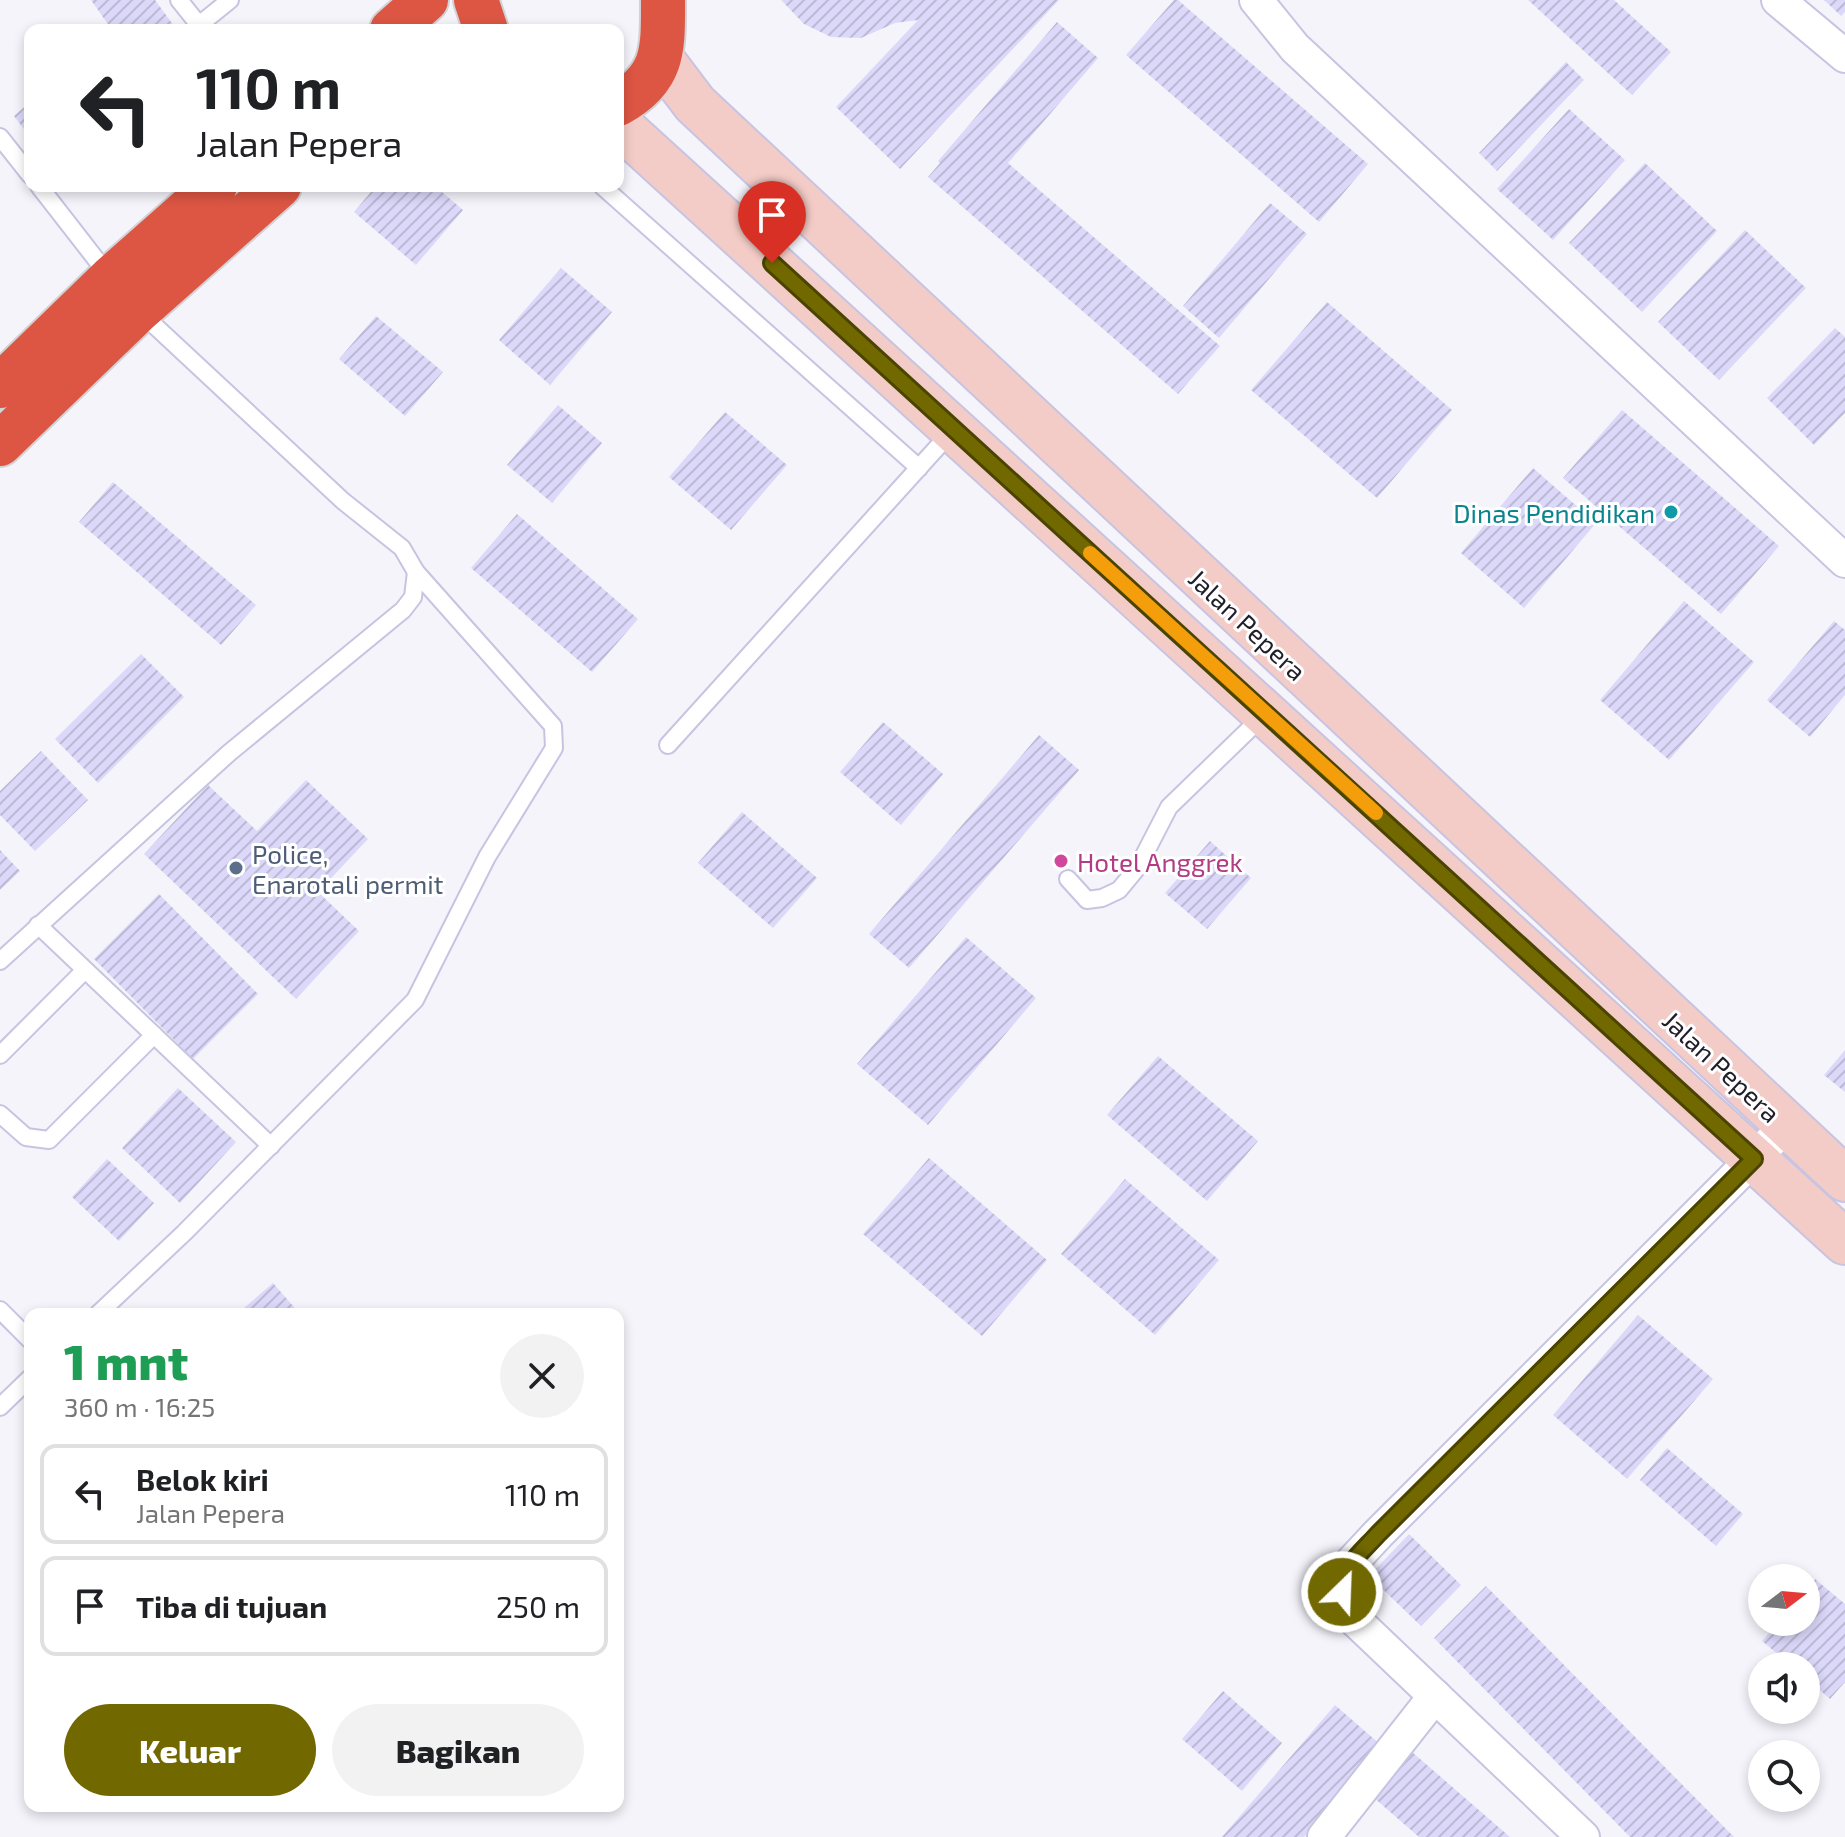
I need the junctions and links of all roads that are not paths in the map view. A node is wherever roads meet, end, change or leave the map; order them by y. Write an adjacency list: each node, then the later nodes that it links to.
1 (179, 0): 8 (lane)
2 (230, 0): 9 (lane)
3 (426, 0): 10 (highway)
4 (476, 0): 11 (highway)
5 (663, 0): 13 (highway)
6 (1256, 0): 29 (street)
7 (1778, 0): 12 (street)
8 (198, 24)
9 (200, 24)
10 (399, 24)
11 (484, 24)
12 (1845, 56)
13 (661, 59): 14 (highway); 27 (main road, Jalan Pepera)
14 (624, 101)
15 (624, 129): 24 (main road, Jalan Pepera)
16 (0, 137): 17 (lane)
17 (24, 167)
18 (44, 192): 22 (lane)
19 (210, 192): 22 (highway)
20 (270, 192): 22 (highway)
21 (609, 192): 26 (lane)
22 (125, 294): 23 (highway); 25 (highway); 30 (lane)
23 (0, 386)
24 (955, 429): 26 (lane); 28 (main road, Jalan Pepera)
25 (0, 444)
26 (919, 468): 32 (lane)
27 (1088, 475): 28 (main road); 40 (main road, Jalan Pepera)
28 (1048, 515): 31 (main road, Jalan Pepera)
29 (1845, 561)
30 (416, 572): 34 (lane); 41 (lane)
31 (1266, 713): 33 (lane); 42 (main road, Jalan Pepera)
32 (668, 745)
33 (1068, 879)
34 (38, 925): 35 (lane); 36 (lane)
35 (0, 961)
36 (85, 970): 37 (lane); 38 (lane)
37 (154, 1035): 39 (lane); 41 (lane)
38 (0, 1055)
39 (0, 1114)
40 (1786, 1126): 42 (street); 43 (main road, Jalan Pepera)
41 (271, 1146): 45 (lane)
42 (1754, 1159): 44 (main road, Jalan Pepera); 50 (street)
43 (1845, 1179)
44 (1845, 1242)
45 (104, 1308)
46 (0, 1310): 47 (lane)
47 (24, 1334)
48 (24, 1384): 49 (lane)
49 (0, 1407)
50 (1435, 1696): 51 (street); 52 (street)
51 (1324, 1837)
52 (1583, 1837)

